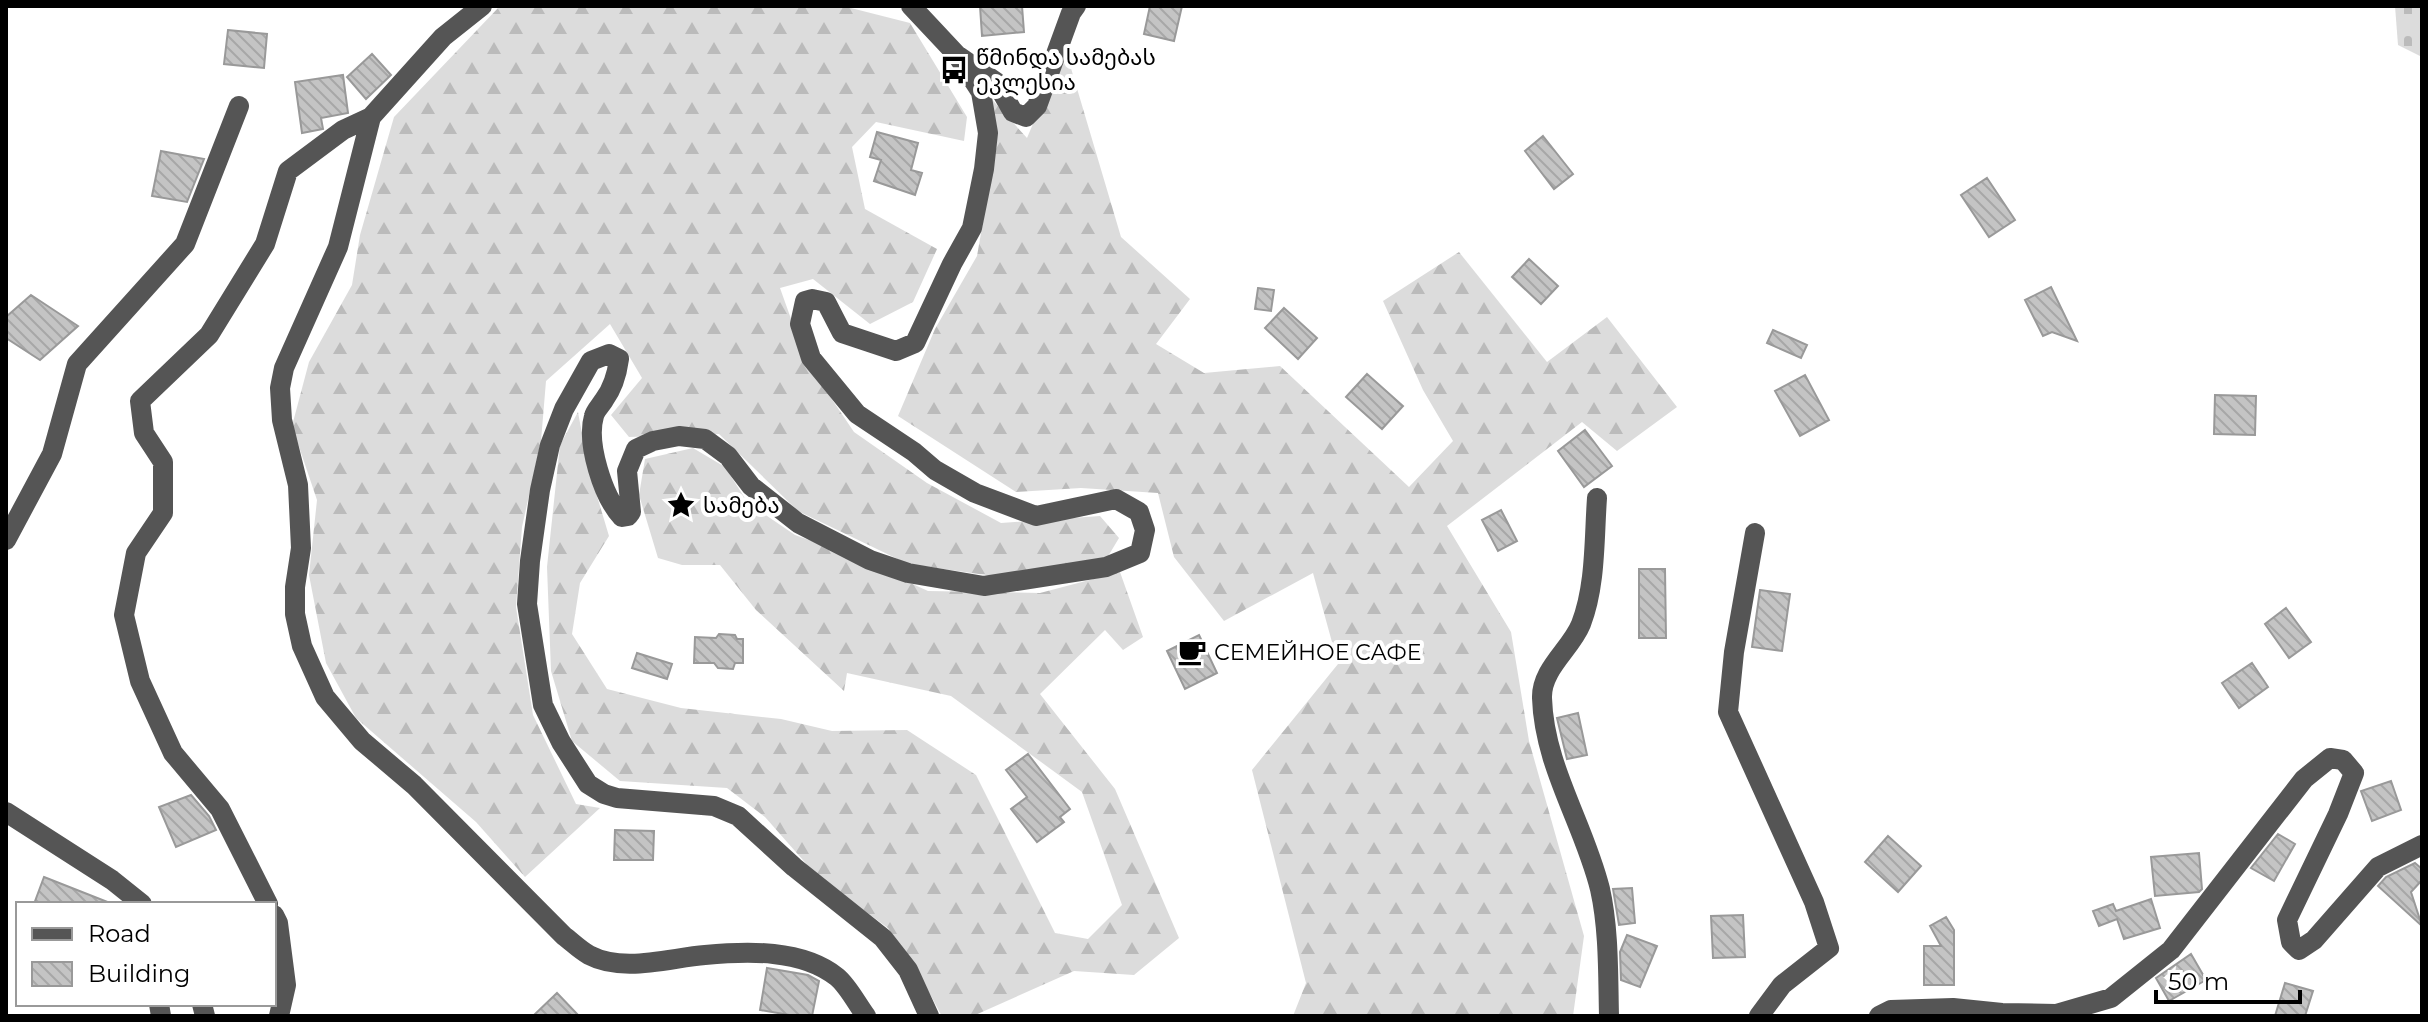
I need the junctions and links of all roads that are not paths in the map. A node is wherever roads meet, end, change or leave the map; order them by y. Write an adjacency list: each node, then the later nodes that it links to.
1 (482, 6): 6 (street)
2 (911, 6): 4 (street)
3 (1076, 6): 4 (street)
4 (957, 55): 17 (street)
5 (239, 106): 9 (street)
6 (371, 117): 13 (street); 16 (street)
7 (1597, 498): 18 (street)
8 (1755, 533): 19 (street)
9 (6, 540)
10 (6, 812): 12 (street)
11 (2422, 845): 20 (street)
12 (140, 902)
13 (267, 902)
14 (276, 919): 15 (street)
15 (279, 1016)
16 (866, 1016)
17 (929, 1016)
18 (1609, 1016)
19 (1759, 1016)
20 (1879, 1016)

